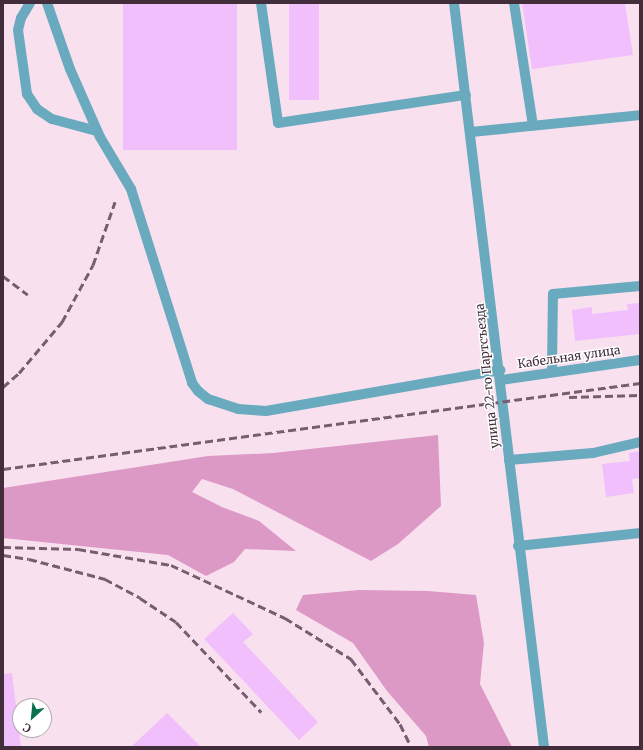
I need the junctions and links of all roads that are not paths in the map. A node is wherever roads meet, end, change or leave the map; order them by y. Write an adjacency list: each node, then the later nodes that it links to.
1 (30, 3): 9 (street)
2 (47, 3): 9 (street, Кабельная улица)
3 (260, 3): 6 (street)
4 (454, 3): 6 (street, улица 22-го Партсъезда)
5 (514, 3): 8 (street)
6 (466, 96): 10 (street, улица 22-го Партсъезда)
7 (640, 115): 8 (street)
8 (533, 126): 10 (street)
9 (97, 131): 14 (street, Кабельная улица)
10 (470, 132): 14 (street, улица 22-го Партсъезда)
11 (640, 286): 13 (street)
12 (640, 360): 13 (street, Кабельная улица)
13 (552, 371): 14 (street, Кабельная улица)
14 (501, 375): 16 (street, улица 22-го Партсъезда)
15 (640, 442): 16 (street)
16 (509, 460): 18 (street, улица 22-го Партсъезда)
17 (640, 533): 18 (street)
18 (518, 546): 19 (street, улица 22-го Партсъезда)
19 (544, 747)

